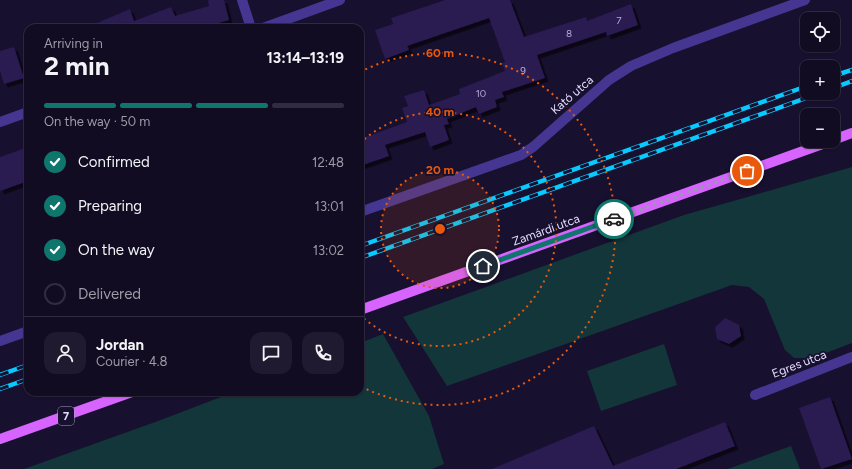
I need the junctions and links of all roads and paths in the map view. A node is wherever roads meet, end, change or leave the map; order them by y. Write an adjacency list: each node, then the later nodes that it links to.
1 (242, 0): 4 (street)
2 (340, 0): 5 (street)
3 (805, 0): 11 (street, Kató utca)
4 (251, 24)
5 (274, 24)
6 (24, 113): 7 (street)
7 (0, 122)
8 (852, 133): 9 (main road, Zamárdi utca)
9 (840, 138)
10 (812, 148): 12 (main road, Zamárdi utca)
11 (364, 211)
12 (364, 309)
13 (24, 332): 14 (street)
14 (0, 341)
15 (852, 357): 16 (street, Egres utca)
16 (755, 395)
17 (121, 396): 18 (main road, 7)
18 (0, 439)

